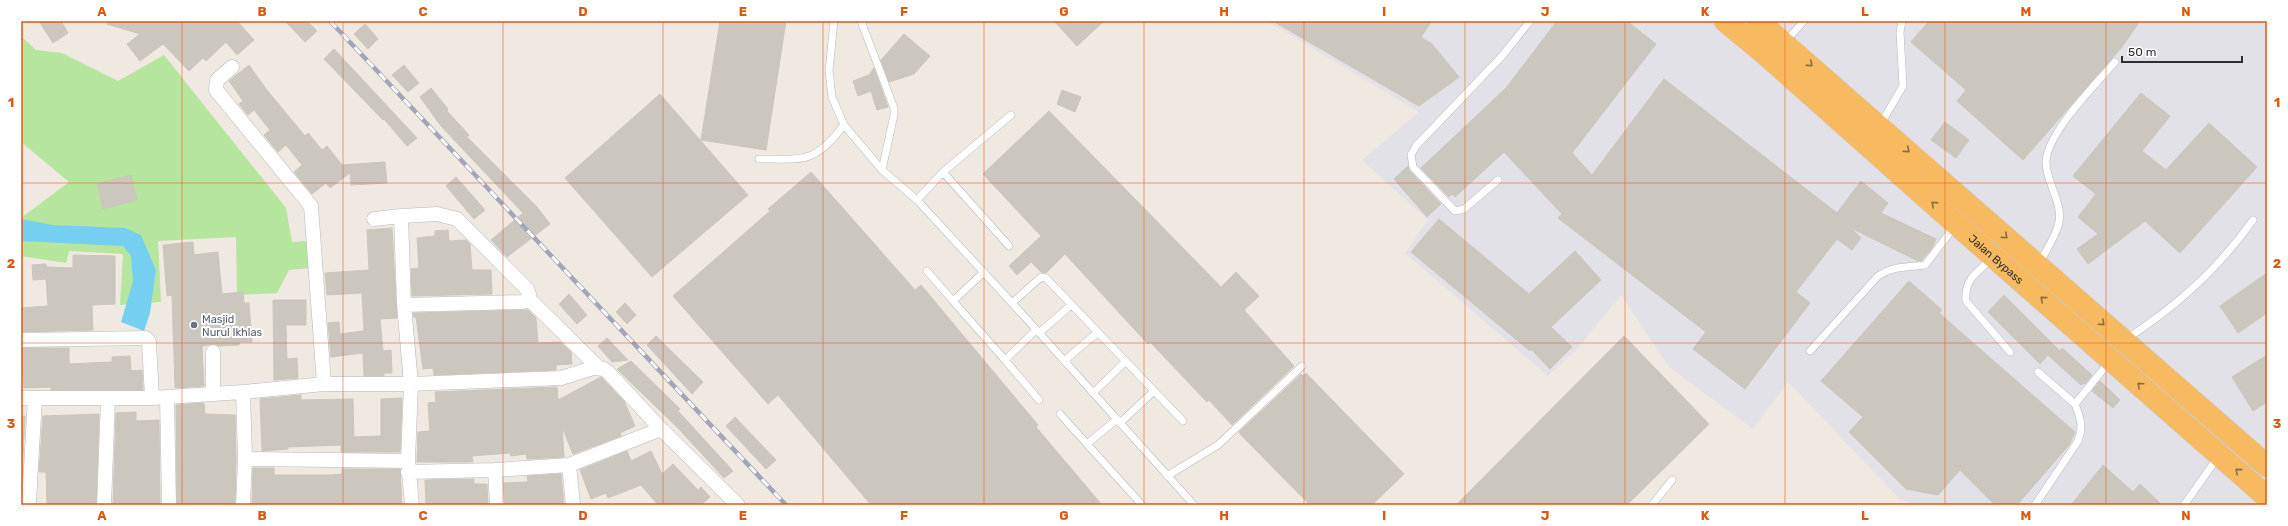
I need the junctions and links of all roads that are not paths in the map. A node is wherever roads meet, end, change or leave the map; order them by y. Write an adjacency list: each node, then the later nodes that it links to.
1 (834, 21): 12 (lane)
2 (861, 21): 15 (lane)
3 (1530, 21): 17 (lane)
4 (1725, 21): 22 (highway, Jalan Bypass, one-way to 4)
5 (1758, 21): 8 (highway, Jalan Bypass)
6 (1804, 21): 8 (lane)
7 (1902, 21): 13 (lane)
8 (1784, 43): 13 (highway, Jalan Bypass, one-way to 13)
9 (2116, 62): 25 (lane)
10 (232, 67): 46 (street)
11 (1011, 116): 16 (lane)
12 (844, 125): 14 (lane); 15 (lane)
13 (1879, 126): 25 (highway, Jalan Bypass, one-way to 25)
14 (759, 159)
15 (882, 170): 18 (lane)
16 (943, 172): 18 (lane); 23 (lane)
17 (1498, 180)
18 (917, 200): 27 (lane)
19 (401, 216): 20 (street); 28 (street); 31 (street)
20 (374, 219)
21 (2253, 220): 36 (lane)
22 (1957, 224): 24 (highway, Jalan Bypass); 37 (lane)
23 (1009, 246)
24 (1994, 257): 36 (highway, Jalan Bypass, one-way to 24); 39 (lane)
25 (2038, 266): 36 (highway, Jalan Bypass, one-way to 36)
26 (927, 271): 29 (lane)
27 (984, 272): 29 (lane); 30 (lane)
28 (528, 298): 31 (street); 44 (street)
29 (953, 301): 40 (lane)
30 (1012, 303): 32 (lane); 33 (lane)
31 (404, 305): 47 (street)
32 (1071, 305): 33 (lane); 34 (lane)
33 (1038, 331): 40 (lane); 41 (lane)
34 (1098, 332): 41 (lane); 42 (lane)
35 (21, 340): 54 (street)
36 (2117, 350): 58 (lane); 64 (highway, Jalan Bypass, one-way to 36); 66 (highway, Jalan Bypass)
37 (1810, 351)
38 (213, 352): 51 (street)
39 (2010, 352)
40 (1005, 360): 57 (lane)
41 (1064, 361): 50 (lane)
42 (1126, 361): 48 (lane); 50 (lane)
43 (1302, 366): 70 (lane)
44 (599, 368): 47 (street); 62 (street)
45 (2038, 372): 58 (lane)
46 (324, 384): 47 (street); 49 (street)
47 (412, 384): 68 (street)
48 (1154, 391): 60 (lane); 61 (lane)
49 (243, 392): 51 (street); 65 (street)
50 (1093, 393): 60 (lane)
51 (213, 394): 52 (street)
52 (167, 397): 54 (street); 75 (street)
53 (21, 398): 55 (street)
54 (152, 398): 56 (street)
55 (36, 399): 56 (street); 73 (street)
56 (108, 399): 74 (street)
57 (1039, 400)
58 (2075, 404): 84 (lane)
59 (1060, 414): 63 (lane)
60 (1118, 421): 63 (lane); 70 (lane)
61 (1183, 421)
62 (661, 429): 67 (street); 80 (street)
63 (1088, 444): 81 (lane)
64 (2220, 455): 72 (highway, Jalan Bypass, one-way to 64); 85 (lane)
65 (245, 459): 68 (street); 76 (street)
66 (2262, 459)
67 (569, 465): 69 (street); 79 (street)
68 (408, 466): 69 (street); 77 (street)
69 (495, 470): 78 (street)
70 (1167, 476): 82 (lane)
71 (1672, 480): 83 (lane)
72 (2267, 496)
73 (29, 501)
74 (104, 505)
75 (169, 505)
76 (243, 505)
77 (412, 505)
78 (497, 505)
79 (573, 505)
80 (738, 505)
81 (1142, 505)
82 (1194, 505)
83 (1652, 505)
84 (2035, 505)
85 (2184, 505)

